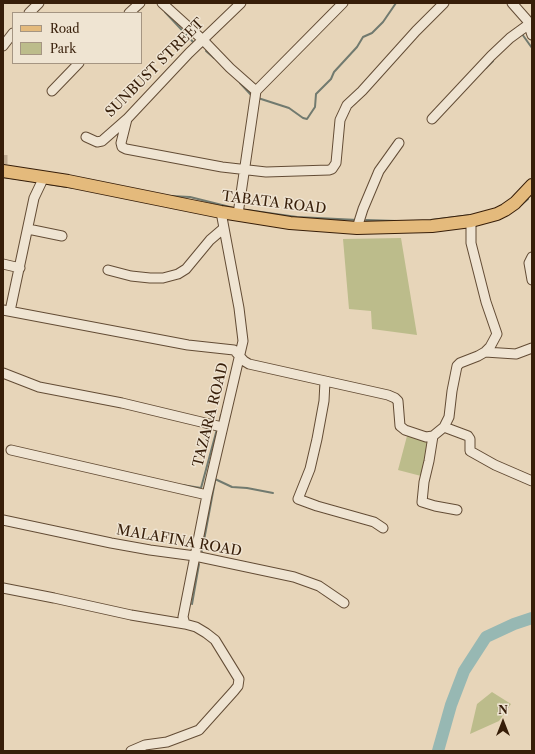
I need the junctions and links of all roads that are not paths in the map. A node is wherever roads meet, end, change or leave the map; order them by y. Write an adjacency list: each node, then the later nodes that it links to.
1 (39, 3): 8 (street)
2 (140, 3): 9 (street)
3 (162, 3): 13 (street)
4 (241, 3): 13 (street, SUNBUST STREET)
5 (343, 3): 16 (street)
6 (444, 3): 22 (street)
7 (512, 3): 10 (street)
8 (30, 12)
9 (130, 12)
10 (530, 23): 12 (street); 19 (street)
11 (12, 34): 14 (street)
12 (532, 35)
13 (203, 40): 16 (street); 18 (street, SUNBUST STREET)
14 (3, 46)
15 (78, 64): 17 (street)
16 (256, 90): 22 (street)
17 (52, 91)
18 (127, 119): 20 (street, SUNBUST STREET); 22 (street)
19 (432, 119)
20 (86, 137)
21 (399, 143): 30 (street)
22 (245, 169): 27 (street)
23 (3, 171): 24 (main road, TABATA ROAD)
24 (44, 177): 26 (main road, TABATA ROAD); 31 (street)
25 (532, 187): 28 (main road, TABATA ROAD)
26 (222, 212): 27 (main road, TABATA ROAD); 29 (street, TAZARA ROAD)
27 (238, 214): 30 (main road, TABATA ROAD)
28 (471, 221): 30 (main road, TABATA ROAD); 40 (street)
29 (224, 228): 36 (street); 41 (street, TAZARA ROAD)
30 (357, 228)
31 (28, 230): 32 (street); 35 (street)
32 (62, 236)
33 (532, 257): 37 (street)
34 (3, 264): 35 (street)
35 (20, 268): 38 (street)
36 (108, 270)
37 (532, 280)
38 (6, 310): 41 (street)
39 (532, 348): 40 (street)
40 (485, 352): 45 (street)
41 (240, 356): 43 (street); 44 (street, TAZARA ROAD)
42 (3, 373): 44 (street)
43 (325, 381): 46 (street); 52 (street)
44 (222, 427): 49 (street, TAZARA ROAD)
45 (444, 427): 46 (street); 48 (street)
46 (433, 436): 50 (street)
47 (11, 450): 49 (street)
48 (532, 481)
49 (207, 495): 53 (street, TAZARA ROAD)
50 (457, 510)
51 (3, 520): 53 (street, MALAFINA ROAD)
52 (383, 528)
53 (196, 556): 55 (street, MALAFINA ROAD); 56 (street, TAZARA ROAD)
54 (3, 588): 56 (street)
55 (344, 603)
56 (185, 624): 57 (street)
57 (131, 751)

